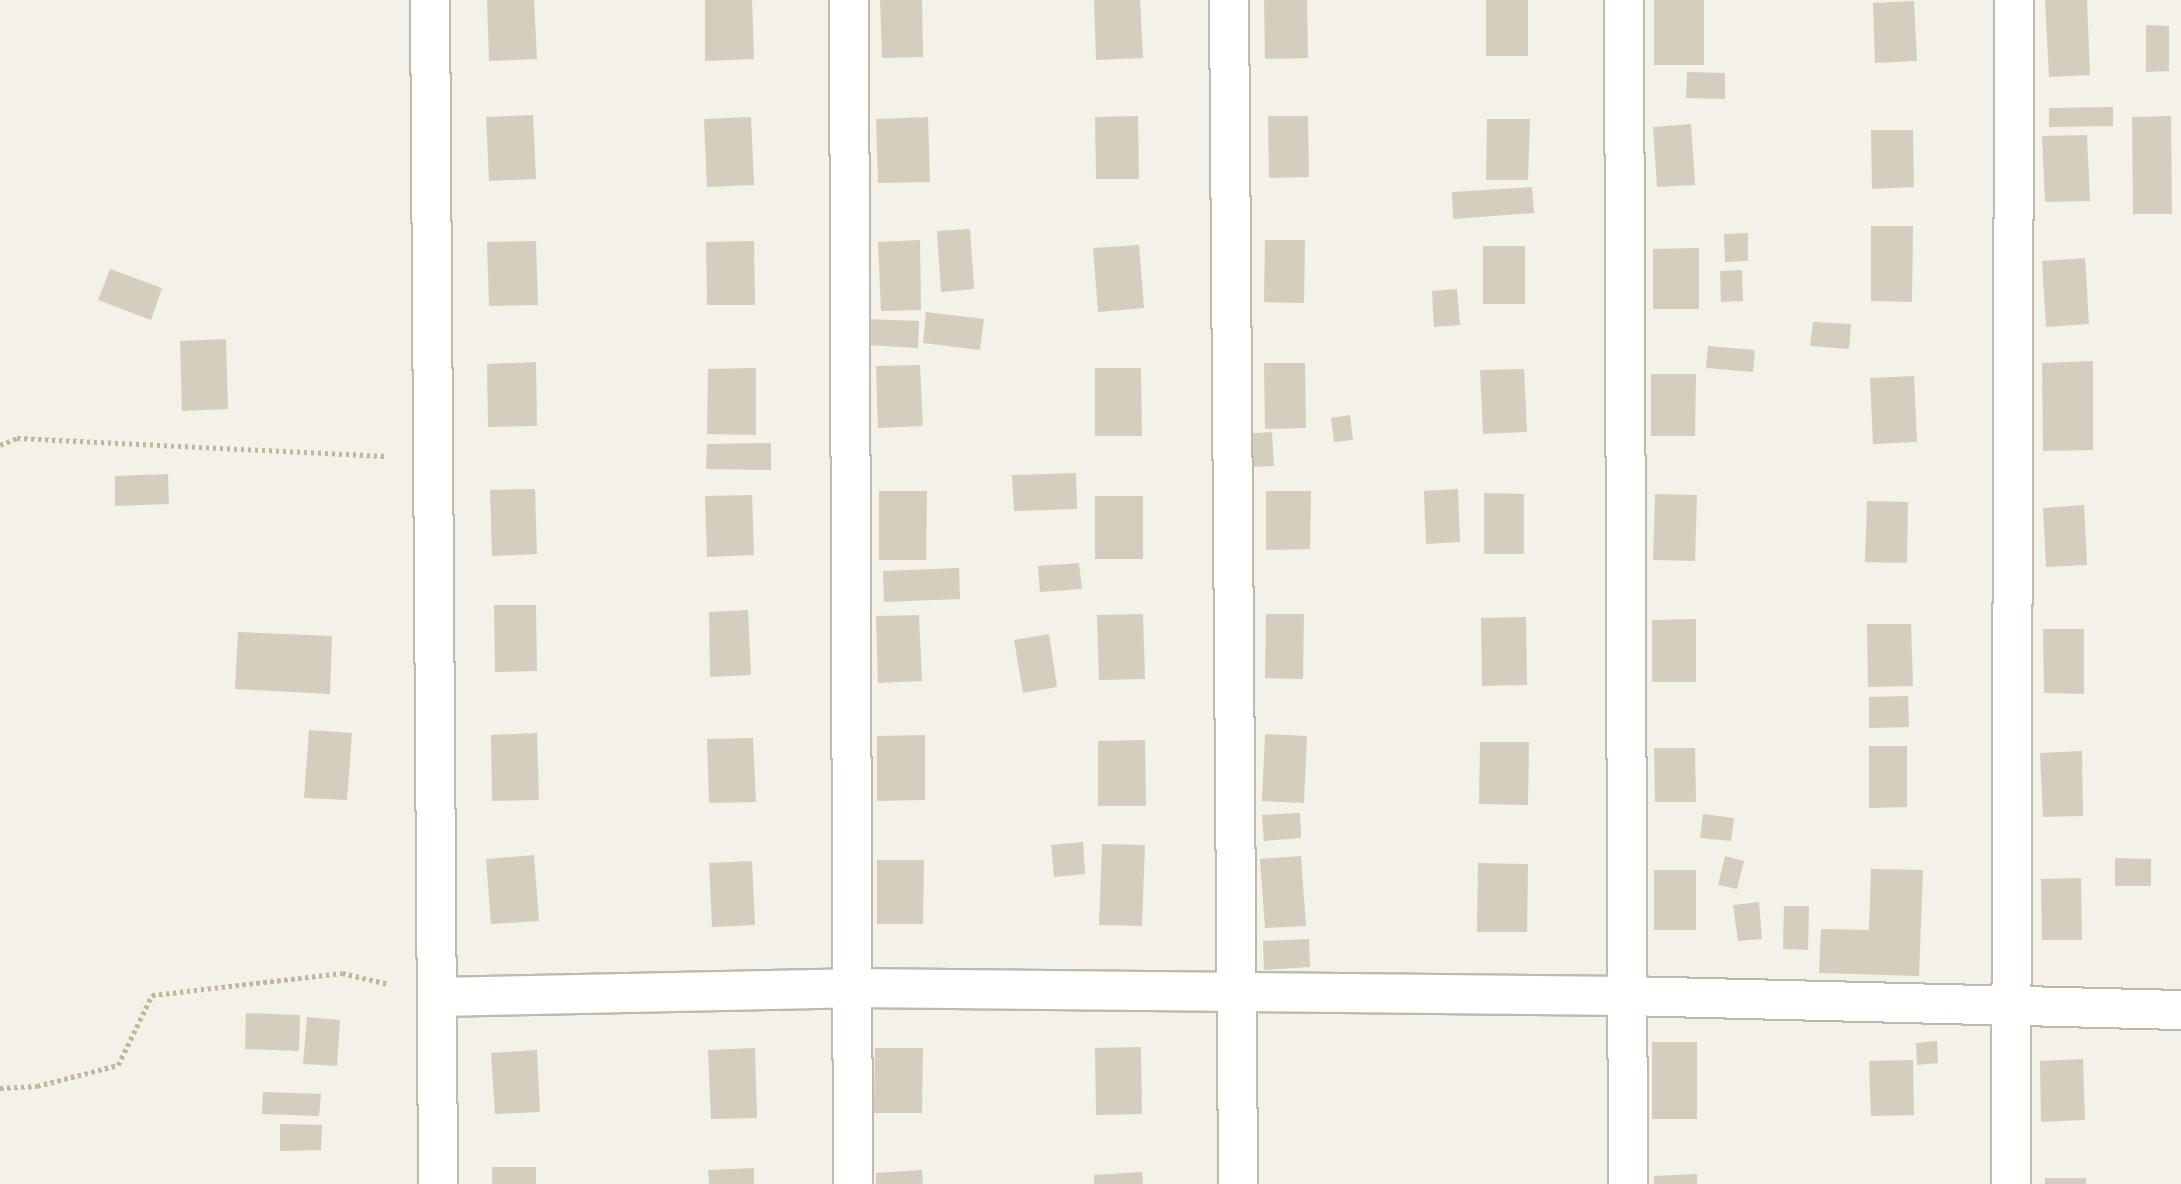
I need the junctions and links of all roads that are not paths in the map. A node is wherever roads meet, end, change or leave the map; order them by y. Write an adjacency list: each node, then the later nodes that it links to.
1 (430, 0): 9 (street)
2 (849, 0): 6 (street)
3 (1229, 0): 7 (street)
4 (1624, 0): 8 (street)
5 (2014, 0): 10 (street)
6 (852, 988): 7 (street); 9 (street); 13 (street)
7 (1239, 993): 8 (street); 14 (street)
8 (1627, 996): 10 (street); 15 (street)
9 (437, 997): 12 (street)
10 (2013, 1005): 11 (street); 16 (street)
11 (2181, 1010)
12 (438, 1184)
13 (853, 1184)
14 (1238, 1184)
15 (1628, 1184)
16 (2011, 1184)

